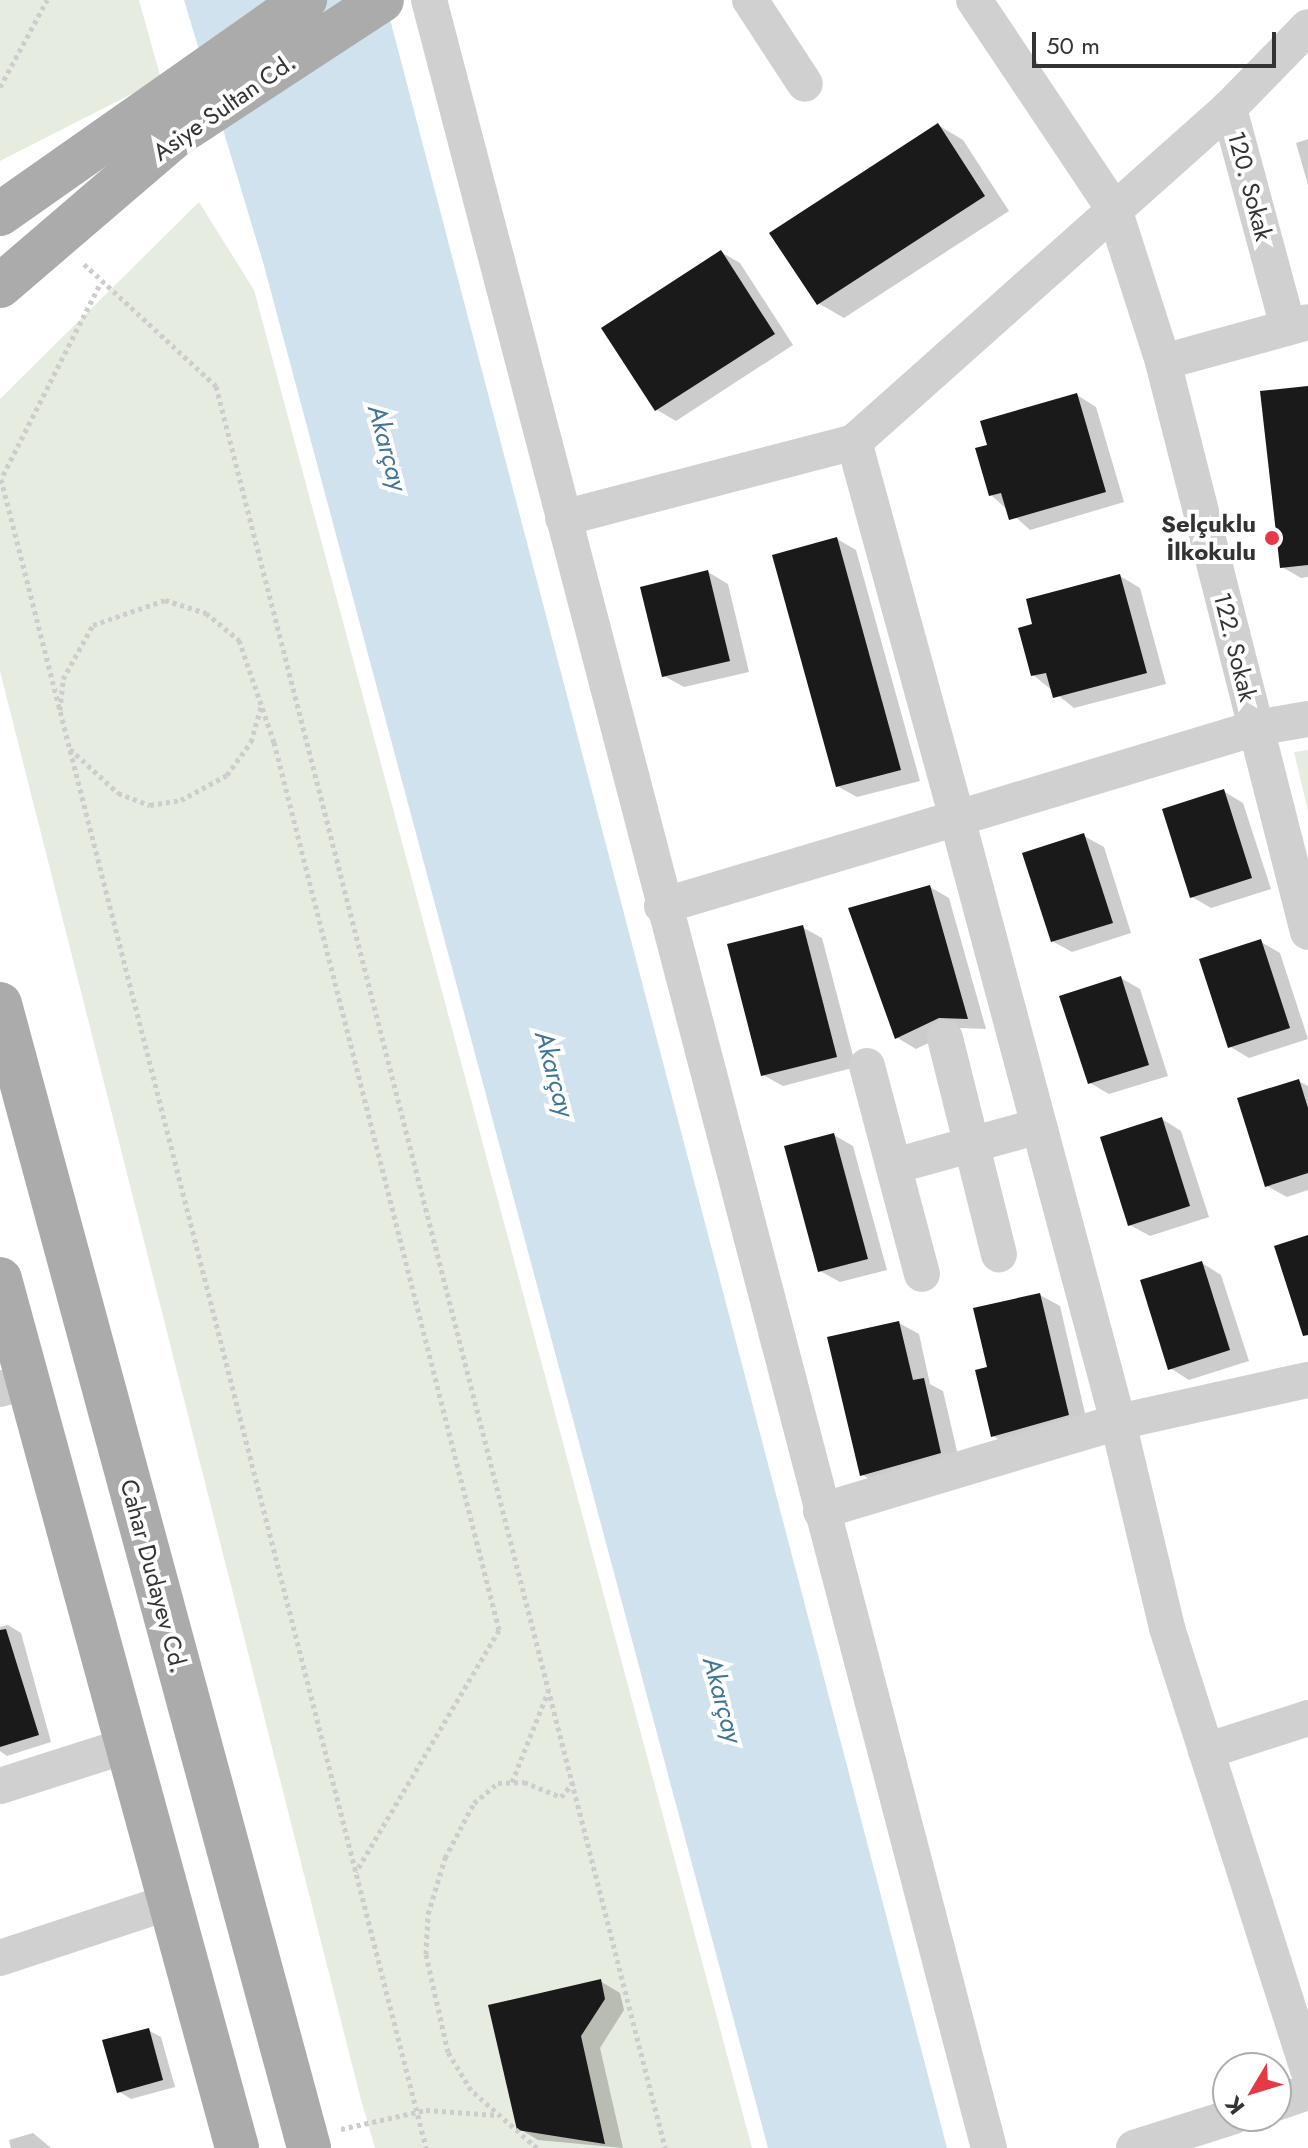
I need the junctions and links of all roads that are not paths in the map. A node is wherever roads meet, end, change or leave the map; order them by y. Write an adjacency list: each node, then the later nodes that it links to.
1 (305, 0): 9 (main road, Asiye Sultan Cd.)
2 (382, 0): 9 (main road, Asiye Sultan Cd.)
3 (429, 0): 16 (street)
4 (750, 0): 7 (street)
5 (974, 0): 10 (street, 122. Sokak)
6 (1308, 27): 8 (street, 120. Sokak)
7 (805, 84)
8 (1229, 108): 10 (street); 13 (street, 120. Sokak)
9 (168, 117): 11 (main road, Asiye Sultan Cd.); 12 (main road, Asiye Sultan Cd.)
10 (1114, 209): 14 (street, 122. Sokak); 15 (street)
11 (0, 214)
12 (0, 286)
13 (1298, 324): 14 (street)
14 (1163, 362): 18 (street, 122. Sokak)
15 (854, 442): 16 (street); 19 (street)
16 (563, 518): 20 (street)
17 (1308, 719): 18 (street)
18 (1256, 728): 19 (street); 21 (street, 122. Sokak)
19 (957, 818): 20 (street); 25 (street)
20 (662, 906): 35 (street)
21 (1308, 932)
22 (0, 1004): 44 (main road, Cahar Dudayev Cd.)
23 (945, 1038): 26 (street)
24 (867, 1066): 27 (street)
25 (1039, 1126): 26 (street); 34 (street)
26 (972, 1144): 27 (street); 28 (street)
27 (894, 1166): 29 (street)
28 (999, 1254)
29 (922, 1274)
30 (0, 1279): 31 (main road)
31 (7, 1341): 33 (main road)
32 (1308, 1380): 34 (street)
33 (13, 1385): 37 (main road)
34 (1118, 1422): 35 (street); 38 (street)
35 (821, 1511): 46 (street)
36 (1308, 1718): 38 (street)
37 (125, 1746): 39 (street); 40 (main road)
38 (1206, 1751): 42 (street)
39 (0, 1786)
40 (169, 1902): 41 (street); 45 (main road)
41 (0, 1958)
42 (1308, 2069)
43 (1212, 2123): 47 (street)
44 (308, 2144)
45 (237, 2148)
46 (989, 2148)
47 (1134, 2148)

